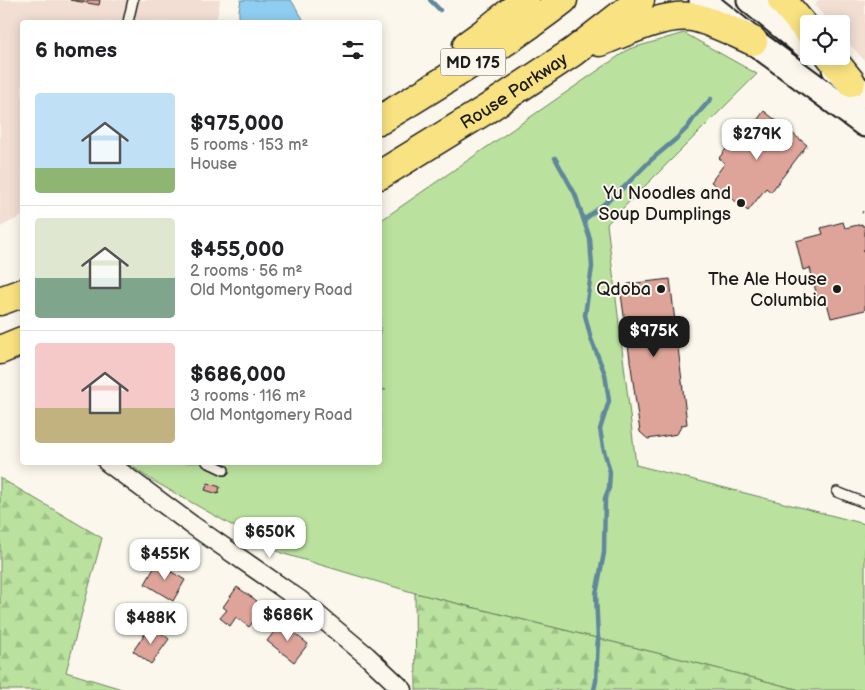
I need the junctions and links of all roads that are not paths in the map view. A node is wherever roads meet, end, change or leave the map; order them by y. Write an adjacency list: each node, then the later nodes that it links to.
1 (133, 0): 8 (lane)
2 (525, 0): 16 (main road)
3 (562, 0): 17 (main road, MD 175)
4 (640, 0): 12 (main road, Rouse Parkway / MD 175)
5 (702, 0): 10 (street)
6 (750, 0): 11 (street)
7 (782, 0): 9 (main road)
8 (128, 20)
9 (800, 21)
10 (753, 41): 12 (main road); 18 (street)
11 (800, 41)
12 (573, 52): 19 (main road, Rouse Parkway / MD 175)
13 (830, 65): 15 (street)
14 (838, 65): 15 (main road)
15 (858, 88)
16 (382, 102)
17 (382, 119)
18 (865, 124)
19 (382, 174)
20 (20, 294): 21 (main road)
21 (0, 301)
22 (20, 342): 23 (main road)
23 (0, 350)
24 (111, 465): 29 (street)
25 (213, 465): 26 (lane)
26 (224, 470)
27 (837, 492): 28 (lane)
28 (865, 503)
29 (403, 690)

